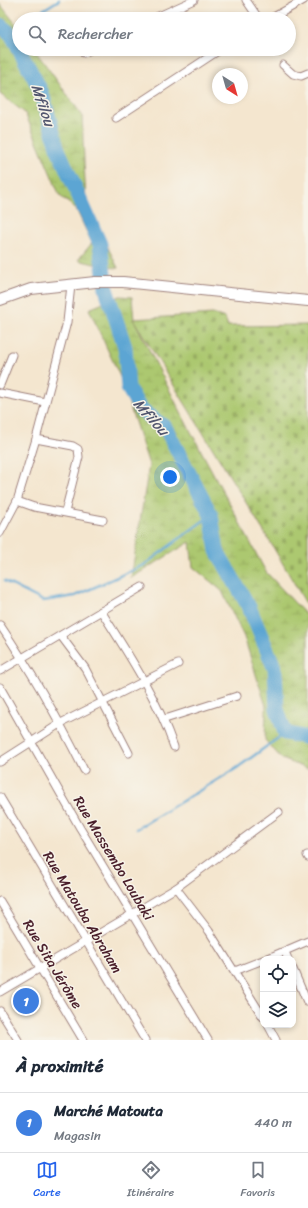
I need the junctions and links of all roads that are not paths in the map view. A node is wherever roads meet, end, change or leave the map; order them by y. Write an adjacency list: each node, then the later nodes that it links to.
1 (194, 0): 4 (street)
2 (246, 0): 5 (street)
3 (304, 0): 6 (street)
4 (167, 12)
5 (254, 12)
6 (283, 12)
7 (209, 56): 10 (street)
8 (283, 65): 9 (street)
9 (308, 73)
10 (116, 118)
11 (71, 285): 12 (street); 13 (street); 17 (street)
12 (0, 300)
13 (308, 300)
14 (12, 355): 15 (street)
15 (0, 385)
16 (0, 393): 17 (street)
17 (45, 402): 18 (street)
18 (36, 439): 19 (street); 20 (street)
19 (16, 501): 20 (street); 22 (street)
20 (65, 512): 21 (street)
21 (104, 520)
22 (0, 533)
23 (142, 587): 24 (street)
24 (101, 611): 26 (street); 30 (street)
25 (0, 625): 27 (street)
26 (61, 636): 27 (street); 33 (street)
27 (22, 658): 29 (street); 35 (street)
28 (178, 664): 30 (street)
29 (0, 671)
30 (143, 681): 33 (street); 34 (street)
31 (0, 687): 36 (street, Rue Massembo Loubaki)
32 (237, 696): 34 (street)
33 (102, 702): 35 (street); 38 (street)
34 (165, 719): 37 (street)
35 (61, 723): 36 (street); 40 (street)
36 (31, 743): 39 (street); 45 (street, Rue Massembo Loubaki)
37 (174, 747)
38 (129, 753)
39 (0, 762)
40 (84, 770)
41 (0, 797): 46 (street, Rue Matouba Abraham)
42 (279, 812): 43 (street)
43 (176, 888): 45 (street); 53 (street)
44 (0, 901): 52 (street, Rue Sita Jérôme)
45 (132, 915): 46 (street); 63 (street, Rue Massembo Loubaki)
46 (86, 941): 52 (street); 62 (street, Rue Matouba Abraham)
47 (308, 941): 48 (street)
48 (285, 952): 49 (street); 50 (street)
49 (274, 956)
50 (287, 956)
51 (260, 961): 53 (street)
52 (40, 969): 55 (street); 61 (street, Rue Sita Jérôme)
53 (235, 971): 58 (street)
54 (296, 976): 56 (street)
55 (0, 992)
56 (307, 1002)
57 (0, 1011): 60 (street)
58 (260, 1011)
59 (270, 1028): 64 (street)
60 (18, 1040)
61 (83, 1040)
62 (145, 1040)
63 (208, 1040)
64 (276, 1040)

